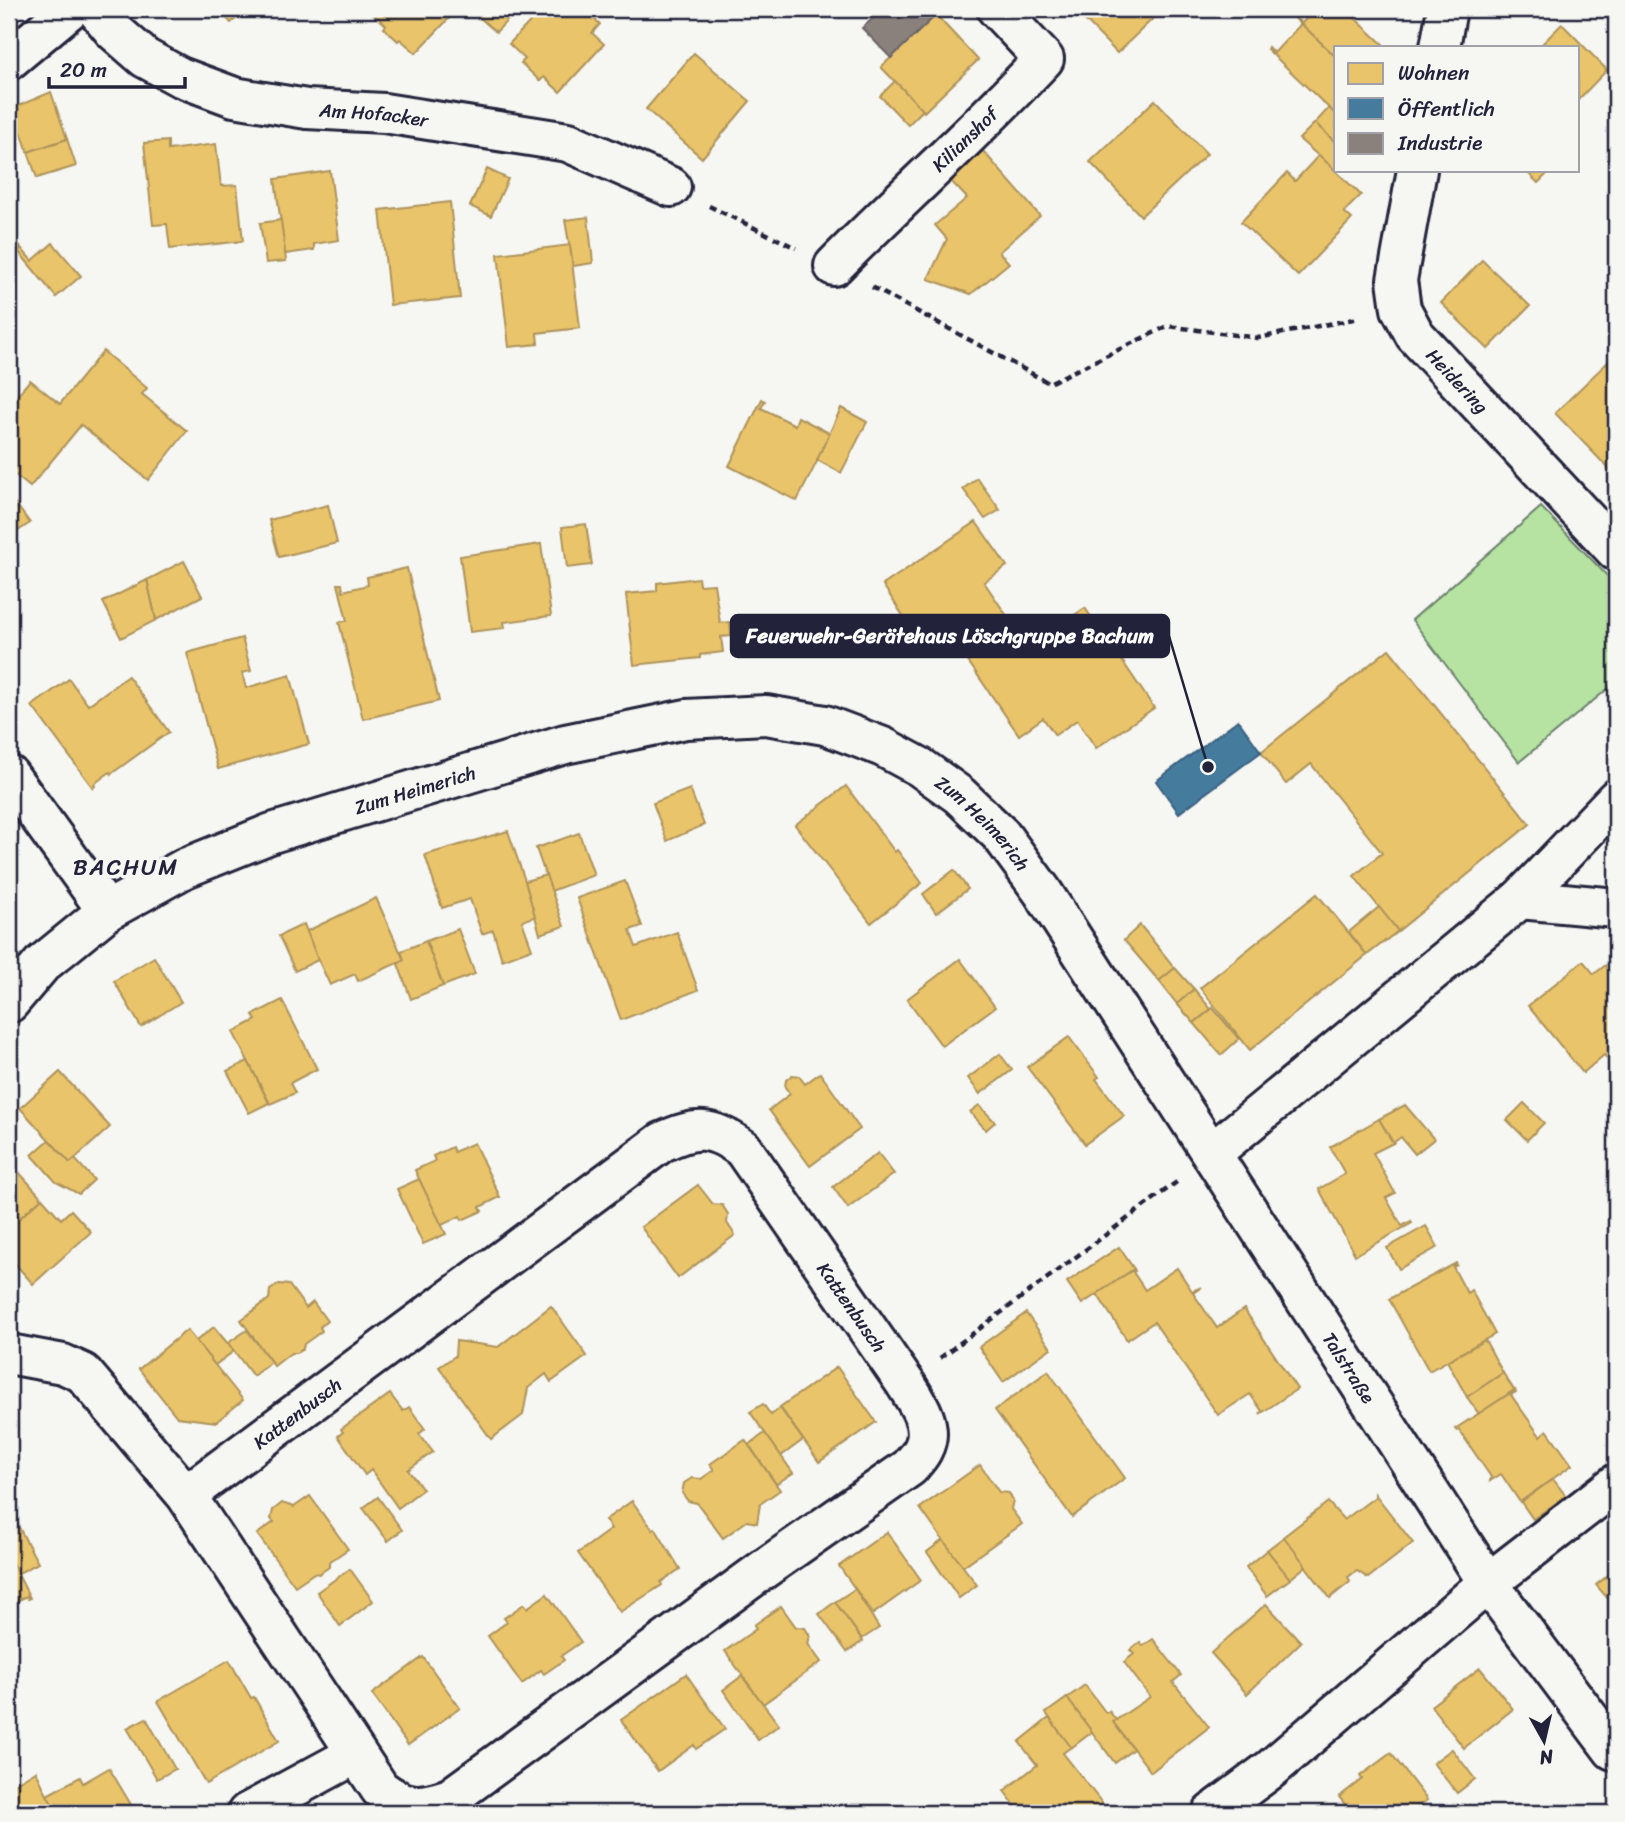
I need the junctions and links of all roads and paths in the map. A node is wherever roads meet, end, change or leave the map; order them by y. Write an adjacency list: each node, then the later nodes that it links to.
1 (70, 9): 6 (street)
2 (96, 9): 8 (street, Am Hofacker)
3 (997, 9): 9 (street, Kilianshof)
4 (1447, 9): 5 (street)
5 (1440, 46)
6 (9, 60)
7 (1417, 172): 10 (street, Heidering)
8 (671, 187): 9 (path)
9 (834, 267): 10 (path)
10 (1401, 309): 11 (street, Heidering)
11 (1616, 551)
12 (9, 775): 16 (street)
13 (1616, 799): 14 (street)
14 (1520, 899): 15 (street); 18 (street)
15 (1616, 908)
16 (107, 911): 17 (street, Zum Heimerich); 18 (street, Zum Heimerich)
17 (9, 1003)
18 (1212, 1153): 20 (path); 23 (street, Talstraße)
19 (9, 1354): 22 (street, Kattenbusch)
20 (905, 1383): 22 (street, Kattenbusch); 25 (street, Kattenbusch)
21 (1616, 1483): 23 (street)
22 (186, 1495): 25 (street, Kattenbusch)
23 (1488, 1583): 24 (street, Talstraße); 27 (street)
24 (1613, 1751)
25 (356, 1754): 26 (street)
26 (247, 1813)
27 (1212, 1813)

